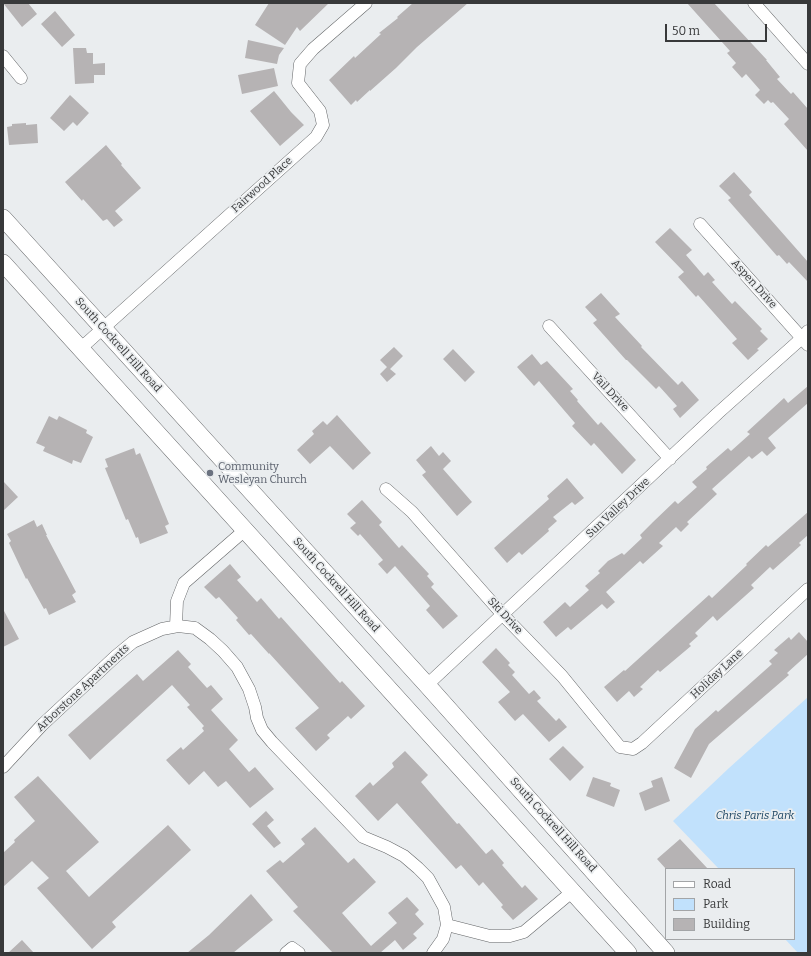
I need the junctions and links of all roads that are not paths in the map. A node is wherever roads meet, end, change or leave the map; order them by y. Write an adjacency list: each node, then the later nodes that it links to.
1 (366, 3): 10 (street, Fairwood Place)
2 (754, 3): 4 (street)
3 (3, 56): 5 (street)
4 (808, 64)
5 (21, 78)
6 (3, 218): 10 (main road, South Cockrell Hill Road)
7 (700, 224): 11 (street, Aspen Drive)
8 (3, 263): 12 (main road)
9 (549, 326): 13 (street, Vail Drive)
10 (103, 329): 12 (street, Fairwood Place); 19 (main road, South Cockrell Hill Road)
11 (806, 338): 13 (street, Sun Valley Drive)
12 (80, 349): 15 (main road)
13 (670, 459): 17 (street, Sun Valley Drive)
14 (386, 489): 17 (street, Ski Drive)
15 (245, 530): 18 (street); 22 (main road)
16 (808, 589): 20 (street, Holiday Lane)
17 (503, 615): 19 (street, Sun Valley Drive); 20 (street, Ski Drive)
18 (176, 626): 21 (street, Arborstone Apartments); 23 (street, Arborstone Apartments)
19 (427, 685): 28 (main road, South Cockrell Hill Road)
20 (620, 747)
21 (3, 767)
22 (573, 891): 23 (street); 27 (main road)
23 (446, 925): 26 (street)
24 (286, 953): 25 (street)
25 (299, 953)
26 (433, 953)
27 (628, 953)
28 (666, 953)

